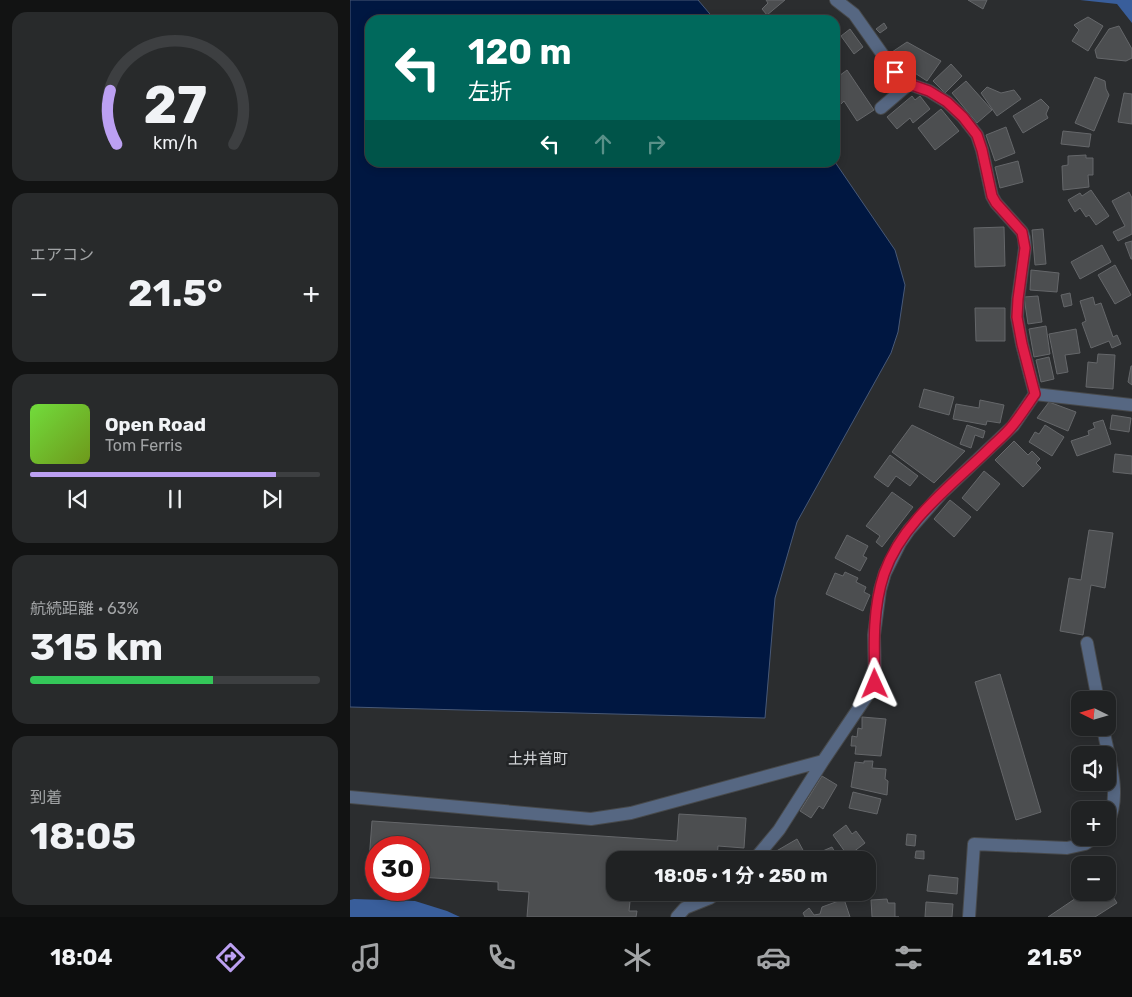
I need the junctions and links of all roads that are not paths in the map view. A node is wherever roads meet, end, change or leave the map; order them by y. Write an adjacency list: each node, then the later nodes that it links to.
1 (836, 0): 2 (street)
2 (909, 84): 3 (street); 4 (street)
3 (881, 108)
4 (1035, 394): 5 (street); 9 (street)
5 (1132, 405)
6 (1087, 643): 7 (street)
7 (1096, 691)
8 (1104, 736): 11 (street)
9 (823, 761): 10 (street); 13 (street)
10 (350, 797)
11 (1113, 801)
12 (1076, 846): 16 (street)
13 (762, 851)
14 (702, 901): 15 (street)
15 (677, 917)
16 (969, 917)

